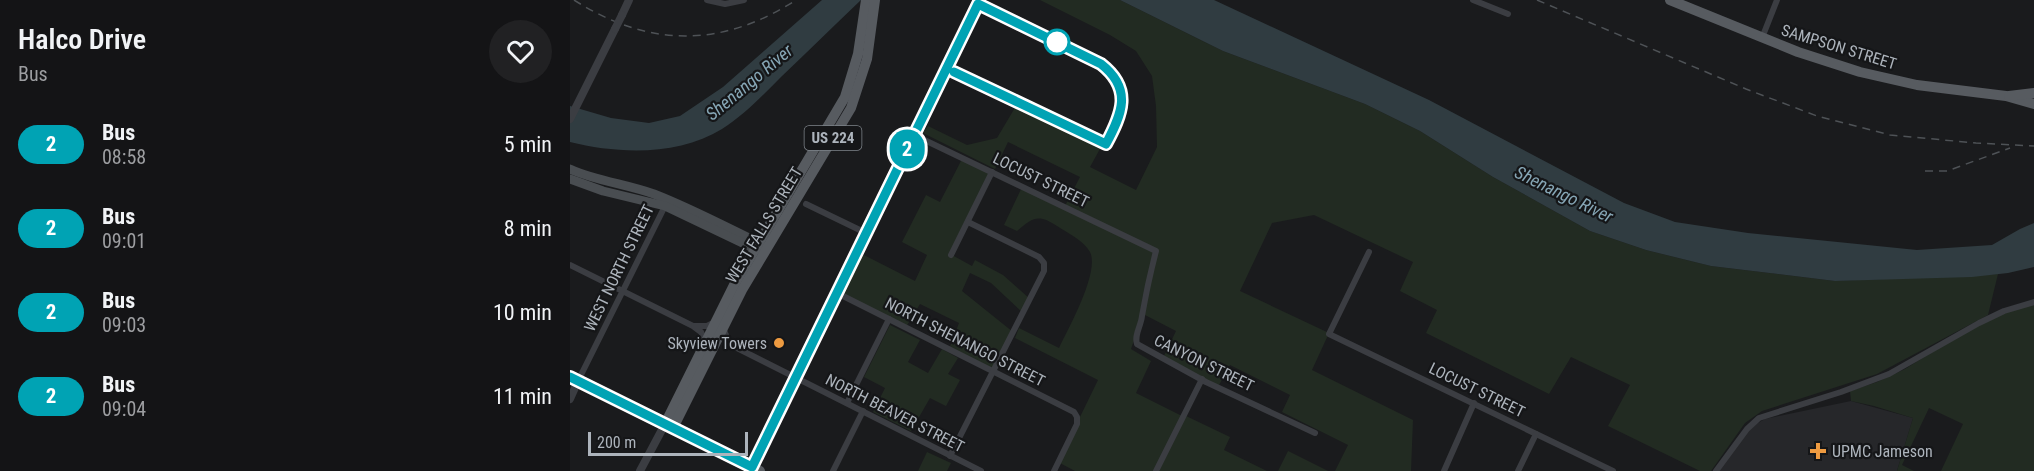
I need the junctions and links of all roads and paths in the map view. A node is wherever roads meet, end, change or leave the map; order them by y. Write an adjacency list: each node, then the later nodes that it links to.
1 (629, 0): 16 (street, bridge)
2 (707, 0): 3 (street)
3 (744, 0)
4 (866, 0): 26 (main road, WEST FALLS STREET / US 224)
5 (875, 0): 26 (main road, WEST FALLS STREET / US 224)
6 (1473, 0): 10 (street)
7 (1670, 0): 11 (main road, SAMPSON STREET)
8 (1777, 0): 11 (street)
9 (979, 2): 12 (street); 12 (street)
10 (1508, 14)
11 (1762, 39): 14 (main road, SAMPSON STREET)
12 (947, 68): 17 (street)
13 (2034, 93): 14 (main road, SAMPSON STREET)
14 (2006, 96): 15 (main road, SAMPSON STREET)
15 (2034, 104)
16 (570, 119)
17 (914, 135): 19 (street, LOCUST STREET); 24 (street)
18 (570, 169): 21 (main road)
19 (992, 172): 23 (street); 27 (street, LOCUST STREET)
20 (570, 179): 21 (main road)
21 (666, 203): 25 (main road); 26 (main road); 32 (street, WEST NORTH STREET)
22 (806, 204): 24 (street)
23 (968, 222): 29 (street); 41 (street)
24 (866, 233): 33 (street)
25 (739, 242): 26 (main road); 30 (main road)
26 (760, 248): 30 (main road, WEST FALLS STREET / US 224); 36 (main road, WEST FALLS STREET / US 224)
27 (1156, 251): 44 (street, CANYON STREET)
28 (1369, 252): 47 (street, LOCUST STREET)
29 (951, 255)
30 (746, 264): 36 (main road, WEST FALLS STREET / US 224)
31 (570, 265): 32 (street)
32 (622, 291): 37 (street); 43 (street, WEST NORTH STREET)
33 (837, 293): 35 (street, NORTH SHENANGO STREET); 42 (street)
34 (2034, 302): 62 (street)
35 (889, 319): 41 (street, NORTH SHENANGO STREET); 46 (street)
36 (719, 325): 37 (street); 38 (main road, WEST FALLS STREET / US 224); 39 (street); 40 (main road, WEST FALLS STREET / US 224)
37 (693, 326): 38 (street)
38 (705, 341): 49 (main road, WEST FALLS STREET / US 224)
39 (733, 346): 40 (street); 42 (street, NORTH BEAVER STREET)
40 (711, 352): 49 (main road, WEST FALLS STREET / US 224)
41 (992, 371): 52 (street); 58 (street, NORTH SHENANGO STREET)
42 (796, 378): 46 (street, NORTH BEAVER STREET); 53 (street)
43 (574, 379): 45 (street); 49 (main road)
44 (1202, 379): 50 (street, CANYON STREET); 59 (street)
45 (570, 399)
46 (847, 403): 48 (street, NORTH BEAVER STREET)
47 (1474, 403): 51 (street, LOCUST STREET); 60 (street)
48 (863, 411): 52 (street, NORTH BEAVER STREET); 56 (street)
49 (669, 426): 53 (main road); 55 (street)
50 (1315, 433)
51 (1536, 434): 54 (street, LOCUST STREET); 61 (street)
52 (950, 456): 57 (street, NORTH BEAVER STREET)
53 (754, 470)
54 (1608, 470)
55 (640, 471)
56 (833, 471)
57 (981, 471)
58 (1054, 471)
59 (1156, 471)
60 (1444, 471)
61 (1518, 471)
62 (1716, 471)

